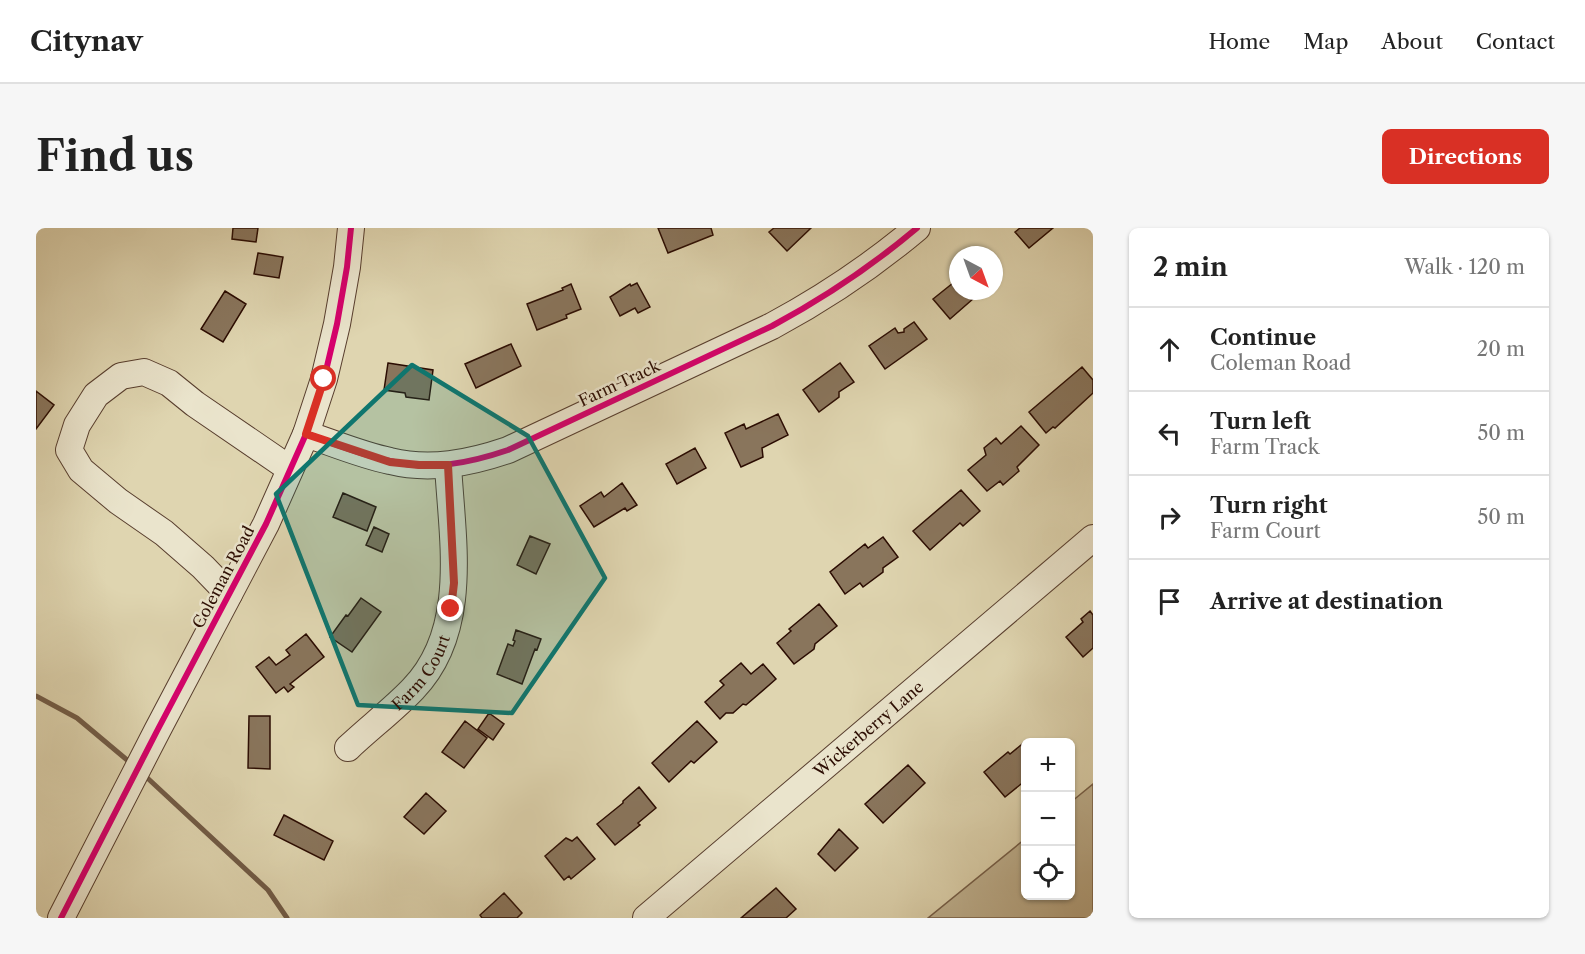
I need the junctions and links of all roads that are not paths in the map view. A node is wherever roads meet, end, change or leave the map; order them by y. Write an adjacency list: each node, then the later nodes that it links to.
1 (351, 228): 3 (street, Coleman Road)
2 (917, 228): 4 (street, Farm Track)
3 (306, 434): 4 (street, Farm Track); 5 (street, Coleman Road)
4 (448, 465): 8 (street, Farm Court)
5 (290, 469): 7 (street, Coleman Road); 7 (street)
6 (1093, 538): 10 (street, Wickerberry Lane)
7 (230, 594): 9 (street, Coleman Road)
8 (348, 748)
9 (61, 918)
10 (646, 918)

